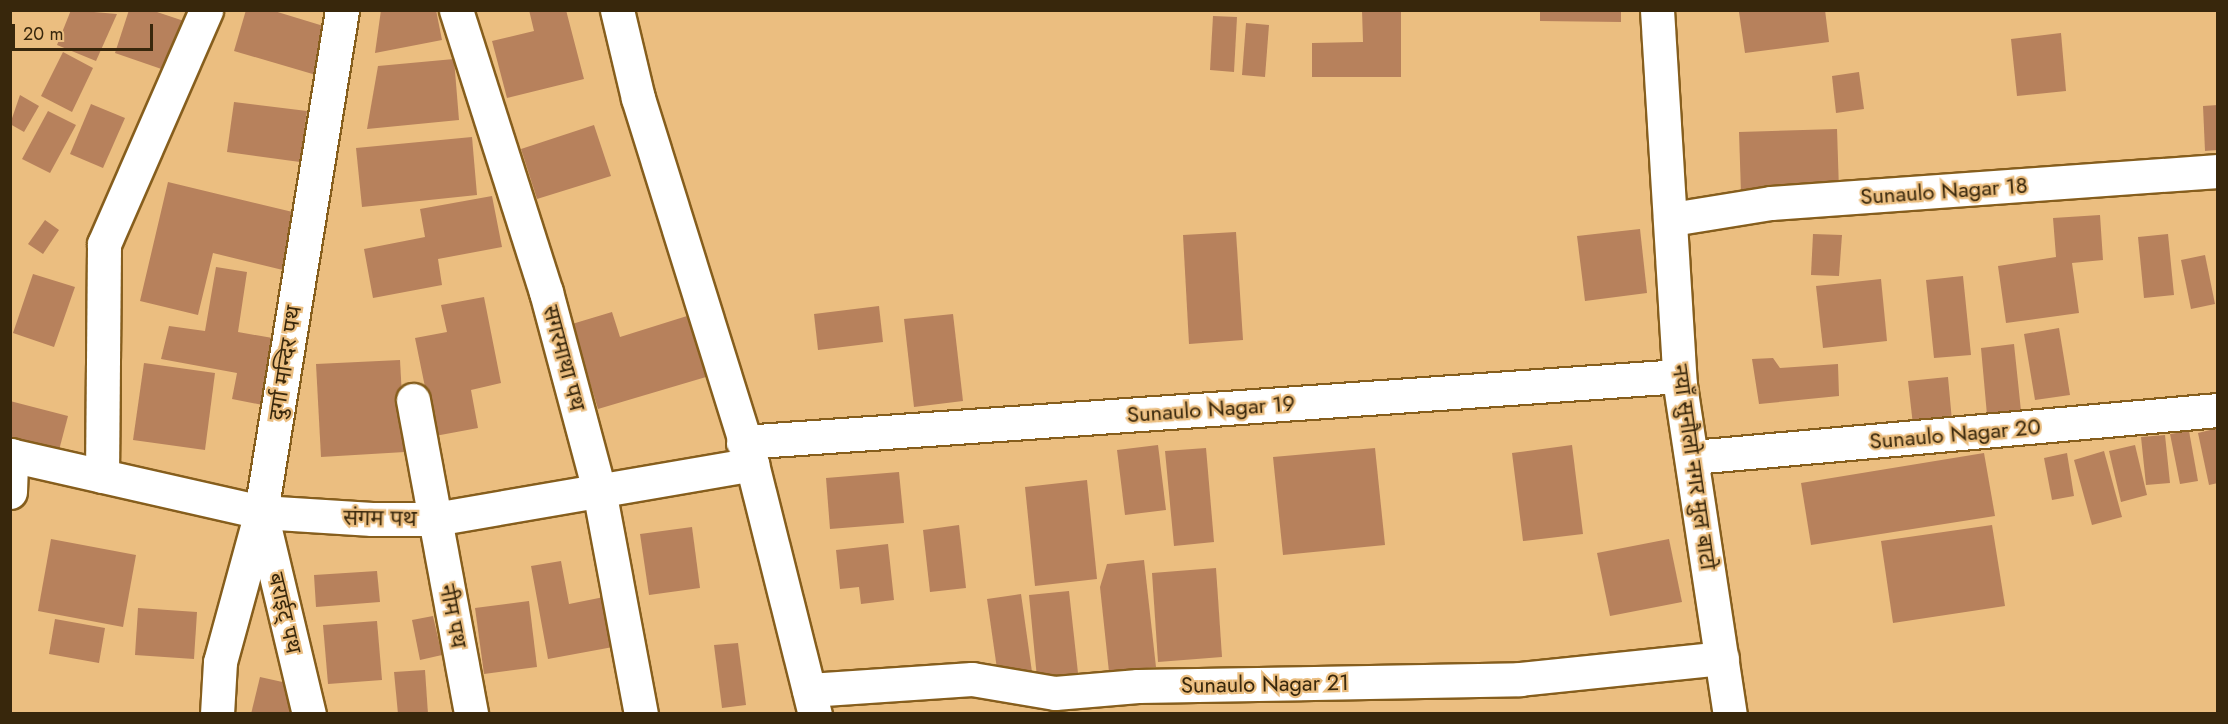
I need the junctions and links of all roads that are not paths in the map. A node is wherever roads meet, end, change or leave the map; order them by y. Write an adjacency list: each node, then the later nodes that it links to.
1 (206, 10): 14 (street)
2 (342, 10): 17 (street, दुर्गा मन्दिर पथ)
3 (456, 10): 15 (street, सगरमाथा पथ)
4 (617, 10): 11 (street)
5 (1657, 10): 7 (street, नयाँ सुनौलो नगर मुल बाटो)
6 (2217, 171): 7 (street, Sunaulo Nagar 18)
7 (1672, 219): 8 (street, नयाँ सुनौलो नगर मुल बाटो)
8 (1679, 376): 11 (street, Sunaulo Nagar 19); 13 (street, नयाँ सुनौलो नगर मुल बाटो)
9 (413, 400): 18 (street, नीम पथ)
10 (2217, 410): 13 (street, Sunaulo Nagar 20)
11 (748, 453): 15 (street, संगम पथ); 20 (street)
12 (11, 455): 14 (street, संगम पथ); 16 (street)
13 (1693, 457): 19 (street, नयाँ सुनौलो नगर मुल बाटो)
14 (102, 476): 17 (street, संगम पथ)
15 (599, 490): 18 (street, संगम पथ); 24 (street, सगरमाथा पथ)
16 (10, 492)
17 (261, 512): 18 (street, संगम पथ); 21 (street, दुर्गा मन्दिर पथ); 22 (street, बराईट् पथ)
18 (435, 519): 23 (street, नीम पथ)
19 (1722, 658): 20 (street, Sunaulo Nagar 21); 25 (street, नयाँ सुनौलो नगर मुल बाटो)
20 (812, 702)
21 (217, 714)
22 (309, 714)
23 (471, 714)
24 (641, 714)
25 (1730, 714)

